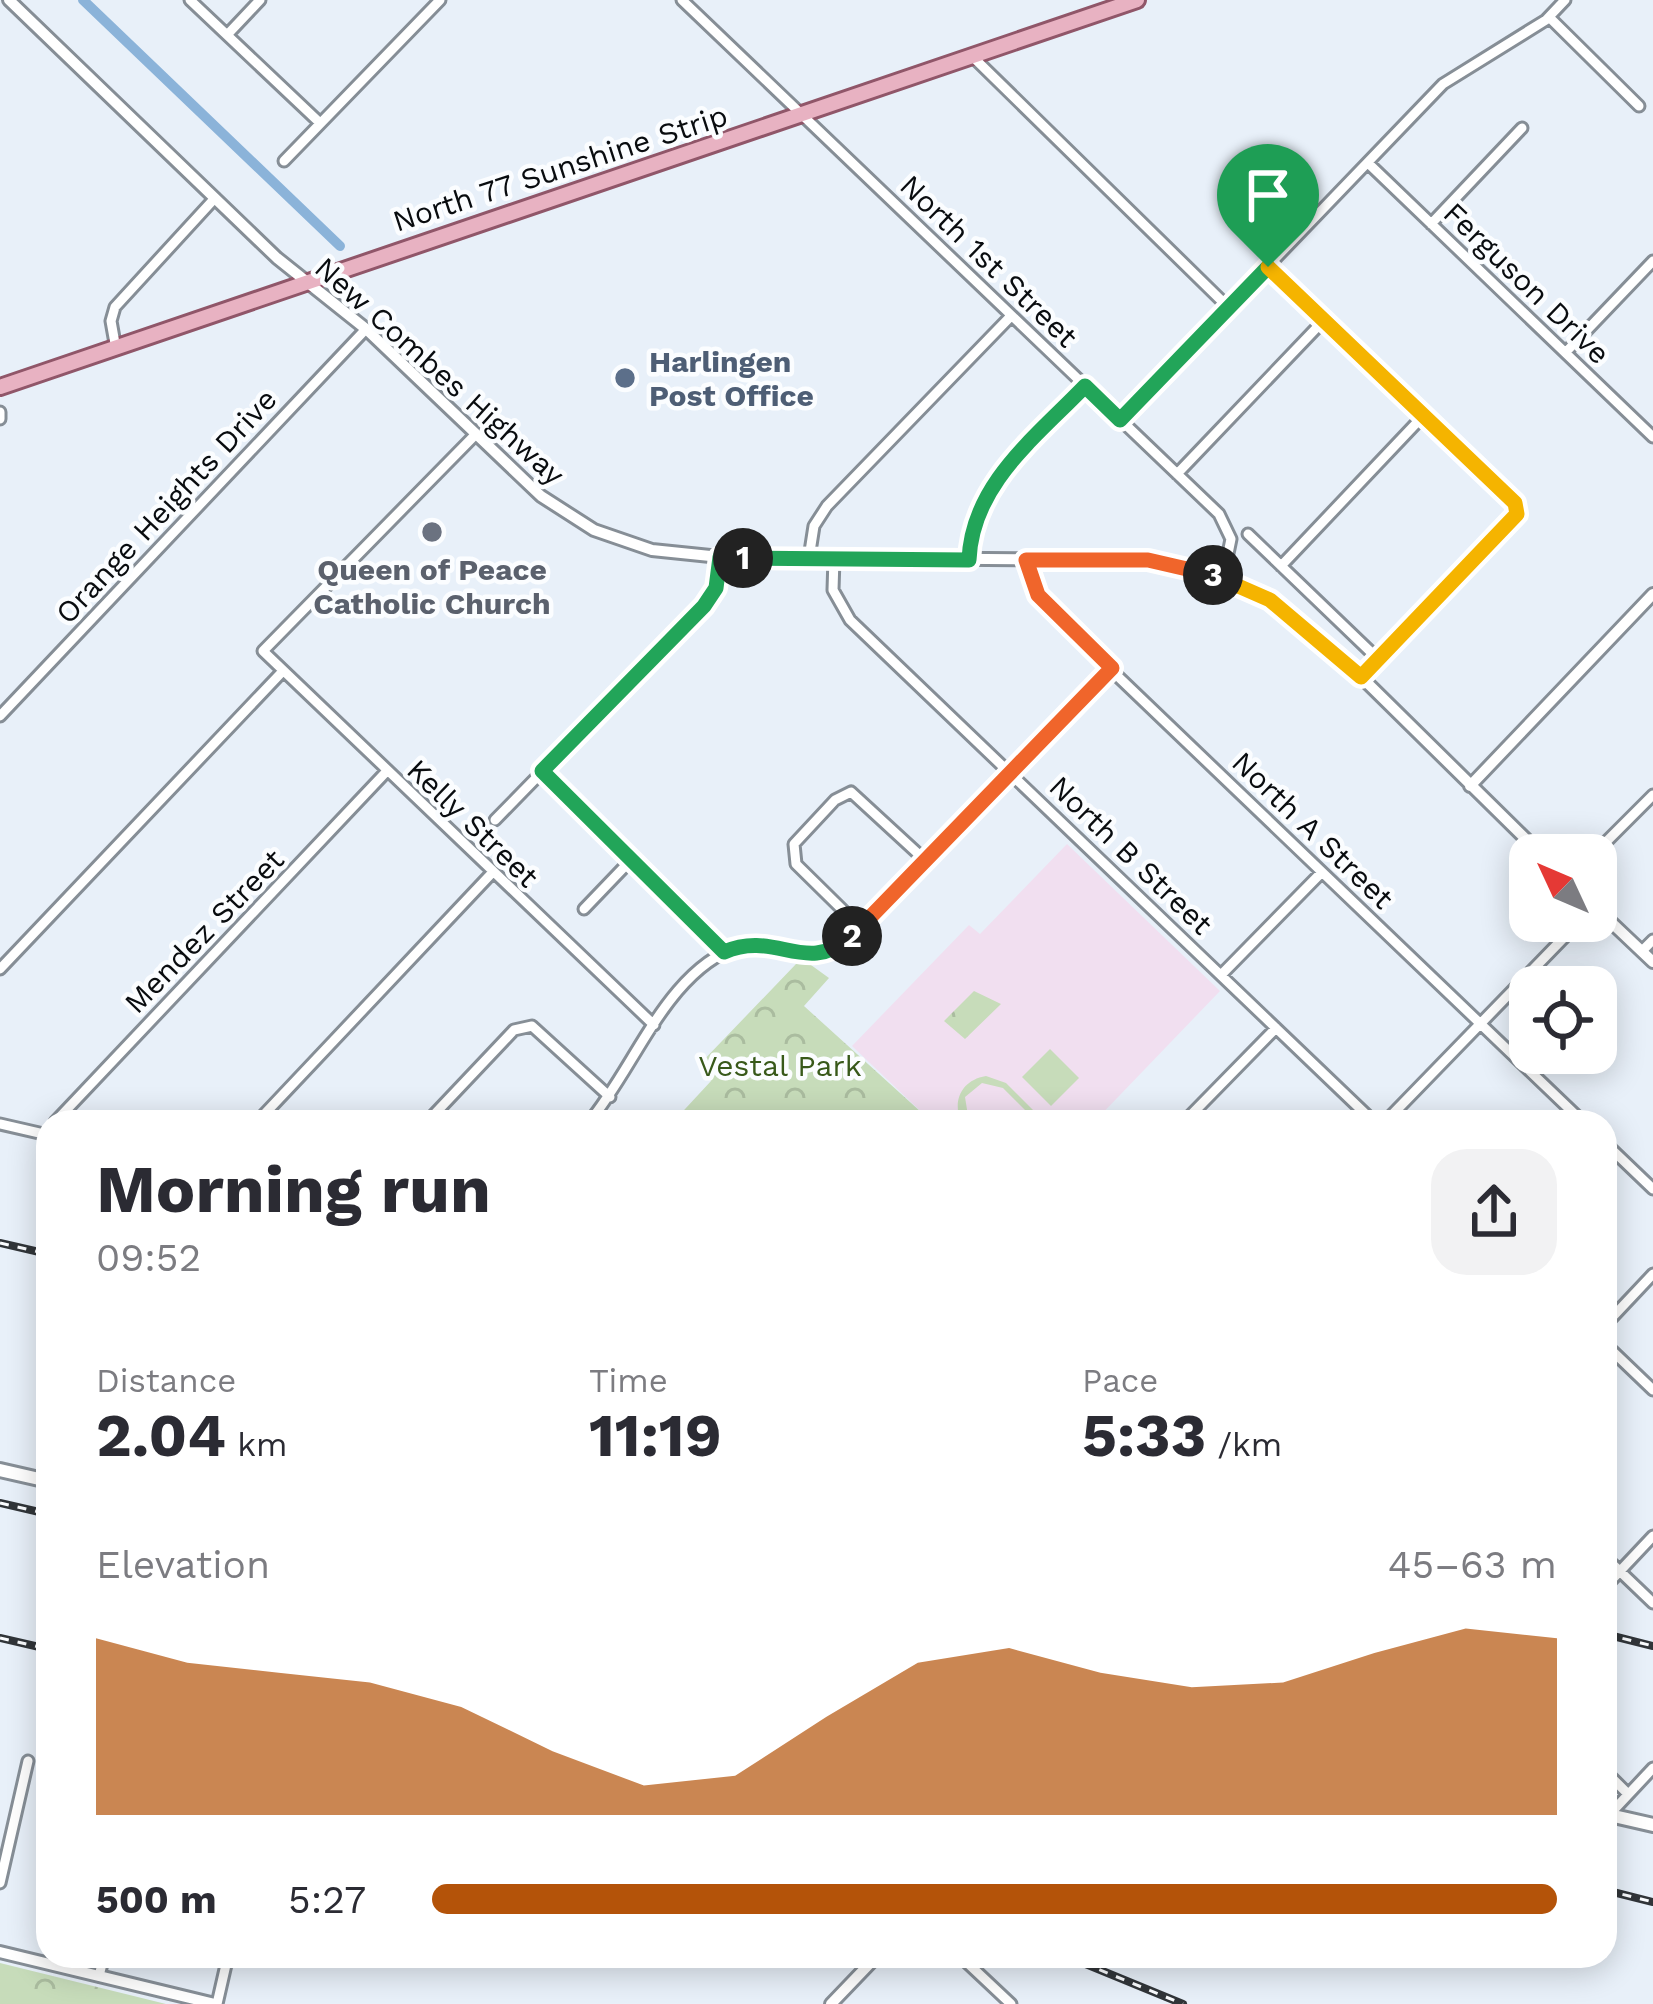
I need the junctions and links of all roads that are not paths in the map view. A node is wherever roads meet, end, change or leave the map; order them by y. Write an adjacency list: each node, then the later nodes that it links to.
1 (190, 0): 9 (street)
2 (260, 0): 9 (street)
3 (440, 0): 13 (street)
4 (682, 0): 12 (street, North 1st Street)
5 (1137, 0): 10 (main road, North 77 Sunshine Strip)
6 (1565, 0): 8 (street)
7 (4, 2): 17 (street, New Combes Highway)
8 (1549, 17): 11 (street); 16 (street)
9 (227, 35): 13 (street)
10 (973, 57): 12 (main road, North 77 Sunshine Strip); 22 (street)
11 (1640, 106)
12 (803, 116): 21 (main road, North 77 Sunshine Strip); 23 (street, North 1st Street)
13 (320, 123): 15 (street)
14 (1522, 128): 18 (street)
15 (284, 161)
16 (1368, 164): 18 (street, Ferguson Drive); 20 (street)
17 (215, 198): 21 (street, New Combes Highway); 26 (street)
18 (1431, 224): 27 (street, Ferguson Drive)
19 (1653, 262): 27 (street)
20 (1268, 267): 22 (street); 24 (street)
21 (308, 281): 25 (street, New Combes Highway); 26 (main road, North 77 Sunshine Strip)
22 (1229, 308): 31 (street)
23 (1010, 316): 28 (street, North 1st Street); 37 (street)
24 (1325, 319): 30 (street); 34 (street)
25 (366, 329): 32 (street, New Combes Highway); 48 (street, Orange Heights Drive)
26 (116, 349): 29 (main road, North 77 Sunshine Strip)
27 (1566, 352): 33 (street, Ferguson Drive)
28 (1085, 386): 31 (street, North 1st Street); 39 (street)
29 (0, 387)
30 (1425, 414): 41 (street); 44 (street)
31 (1120, 420): 34 (street, North 1st Street)
32 (476, 434): 36 (street, New Combes Highway); 46 (street, Kelly Street)
33 (1653, 437)
34 (1177, 474): 42 (street, North 1st Street)
35 (1248, 534): 41 (street)
36 (720, 557): 37 (street, New Combes Highway); 49 (street)
37 (808, 558): 38 (street, New Combes Highway)
38 (834, 558): 39 (street, New Combes Highway); 51 (street, North B Street)
39 (969, 560): 40 (street, New Combes Highway)
40 (1026, 560): 42 (street, New Combes Highway); 45 (street, North A Street)
41 (1281, 566): 44 (street)
42 (1223, 578): 47 (street)
43 (1653, 594): 52 (street)
44 (1378, 659): 47 (street)
45 (1112, 668): 51 (street); 59 (street, North A Street)
46 (282, 671): 50 (street, Kelly Street); 69 (street)
47 (1361, 677): 52 (street)
48 (0, 716)
49 (542, 771): 54 (street); 57 (street)
50 (386, 772): 60 (street, Kelly Street); 75 (street, Mendez Street)
51 (1010, 773): 58 (street); 70 (street, North B Street)
52 (1470, 786): 55 (street)
53 (1653, 795): 56 (street)
54 (495, 820)
55 (1520, 834)
56 (1614, 834)
57 (630, 861): 61 (street); 67 (street)
58 (926, 861): 62 (street); 62 (street)
59 (1322, 873): 70 (street); 71 (street, North A Street)
60 (491, 874): 72 (street, Kelly Street); 76 (street)
61 (584, 909)
62 (861, 928): 67 (street)
63 (1617, 928): 66 (street)
64 (1653, 940): 66 (street)
65 (1560, 942): 71 (street)
66 (1642, 951): 68 (street)
67 (724, 952): 72 (street)
68 (1653, 962)
69 (0, 969)
70 (1221, 975): 73 (street, North B Street)
71 (1480, 1024): 81 (street); 82 (street, North A Street)
72 (654, 1025): 74 (street)
73 (1276, 1028): 79 (street); 80 (street, North B Street)
74 (610, 1097): 77 (street); 78 (street)
75 (66, 1110)
76 (268, 1110)
77 (438, 1110)
78 (599, 1110)
79 (1196, 1110)
80 (1361, 1110)
81 (1397, 1110)
82 (1570, 1110)
83 (0, 1124): 84 (street)
84 (36, 1131)
85 (1617, 1154): 86 (street)
86 (1653, 1189)
87 (1653, 1274): 88 (street)
88 (1617, 1312)
89 (1617, 1356): 90 (street)
90 (1653, 1390)
91 (0, 1470): 92 (main road)
92 (36, 1478)
93 (1653, 1536): 95 (street)
94 (1617, 1568): 95 (street)
95 (1620, 1571): 96 (street); 97 (street)
96 (1617, 1574)
97 (1653, 1603)
98 (28, 1761): 105 (street)
99 (1653, 1768): 101 (street)
100 (1617, 1783): 101 (street)
101 (1628, 1794): 102 (street)
102 (1617, 1804)
103 (1617, 1816): 104 (main road)
104 (1653, 1825)
105 (6, 1832): 106 (street)
106 (0, 1883)
107 (0, 1952): 108 (street)
108 (36, 1961)
109 (66, 1968): 114 (street)
110 (101, 1968): 114 (street)
111 (225, 1968): 115 (street)
112 (866, 1968): 116 (street)
113 (973, 1968): 117 (street)
114 (99, 1976): 115 (street)
115 (216, 2004)
116 (831, 2004)
117 (1011, 2004)

